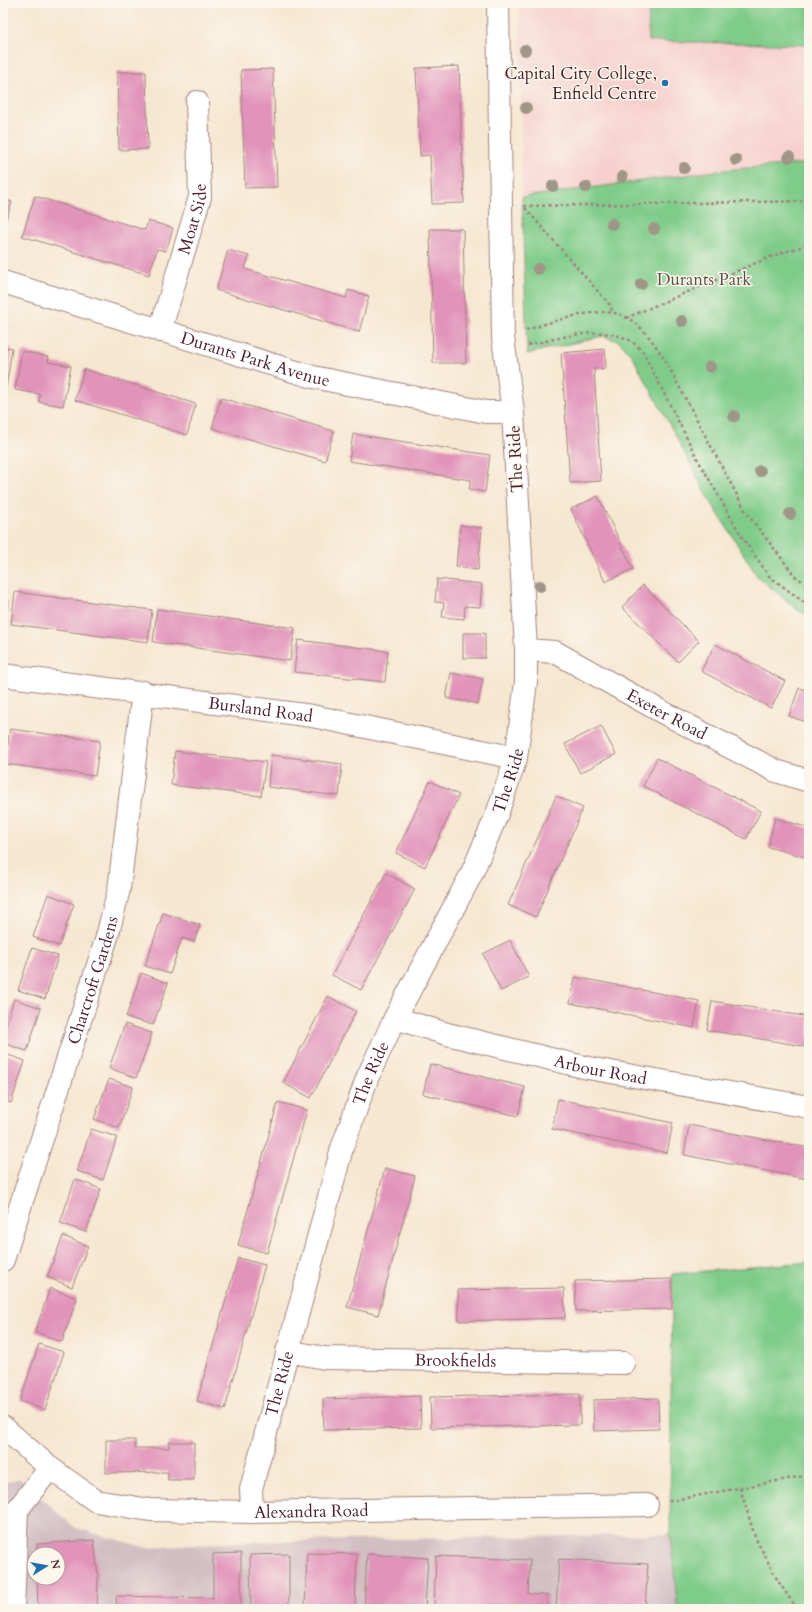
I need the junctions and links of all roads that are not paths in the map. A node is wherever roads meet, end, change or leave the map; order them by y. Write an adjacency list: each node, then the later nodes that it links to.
1 (498, 3): 5 (street, The Ride)
2 (197, 102): 4 (street, Moat Side)
3 (3, 282): 4 (street, Durants Park Avenue)
4 (160, 331): 5 (street, Durants Park Avenue)
5 (513, 412): 6 (street, The Ride)
6 (526, 650): 9 (street, The Ride); 10 (street, Exeter Road)
7 (3, 675): 8 (street, Bursland Road)
8 (143, 692): 9 (street, Bursland Road); 13 (street, Charcroft Gardens)
9 (516, 758): 11 (street, The Ride)
10 (809, 780)
11 (395, 1018): 12 (street, Arbour Road); 14 (street, The Ride)
12 (809, 1107)
13 (3, 1260)
14 (288, 1351): 15 (street, Brookfields); 19 (street, The Ride)
15 (624, 1363)
16 (3, 1426): 17 (street, Alexandra Road)
17 (50, 1468): 19 (street, Alexandra Road); 20 (street)
18 (647, 1505): 19 (street, Alexandra Road)
19 (252, 1512)
20 (13, 1609)

